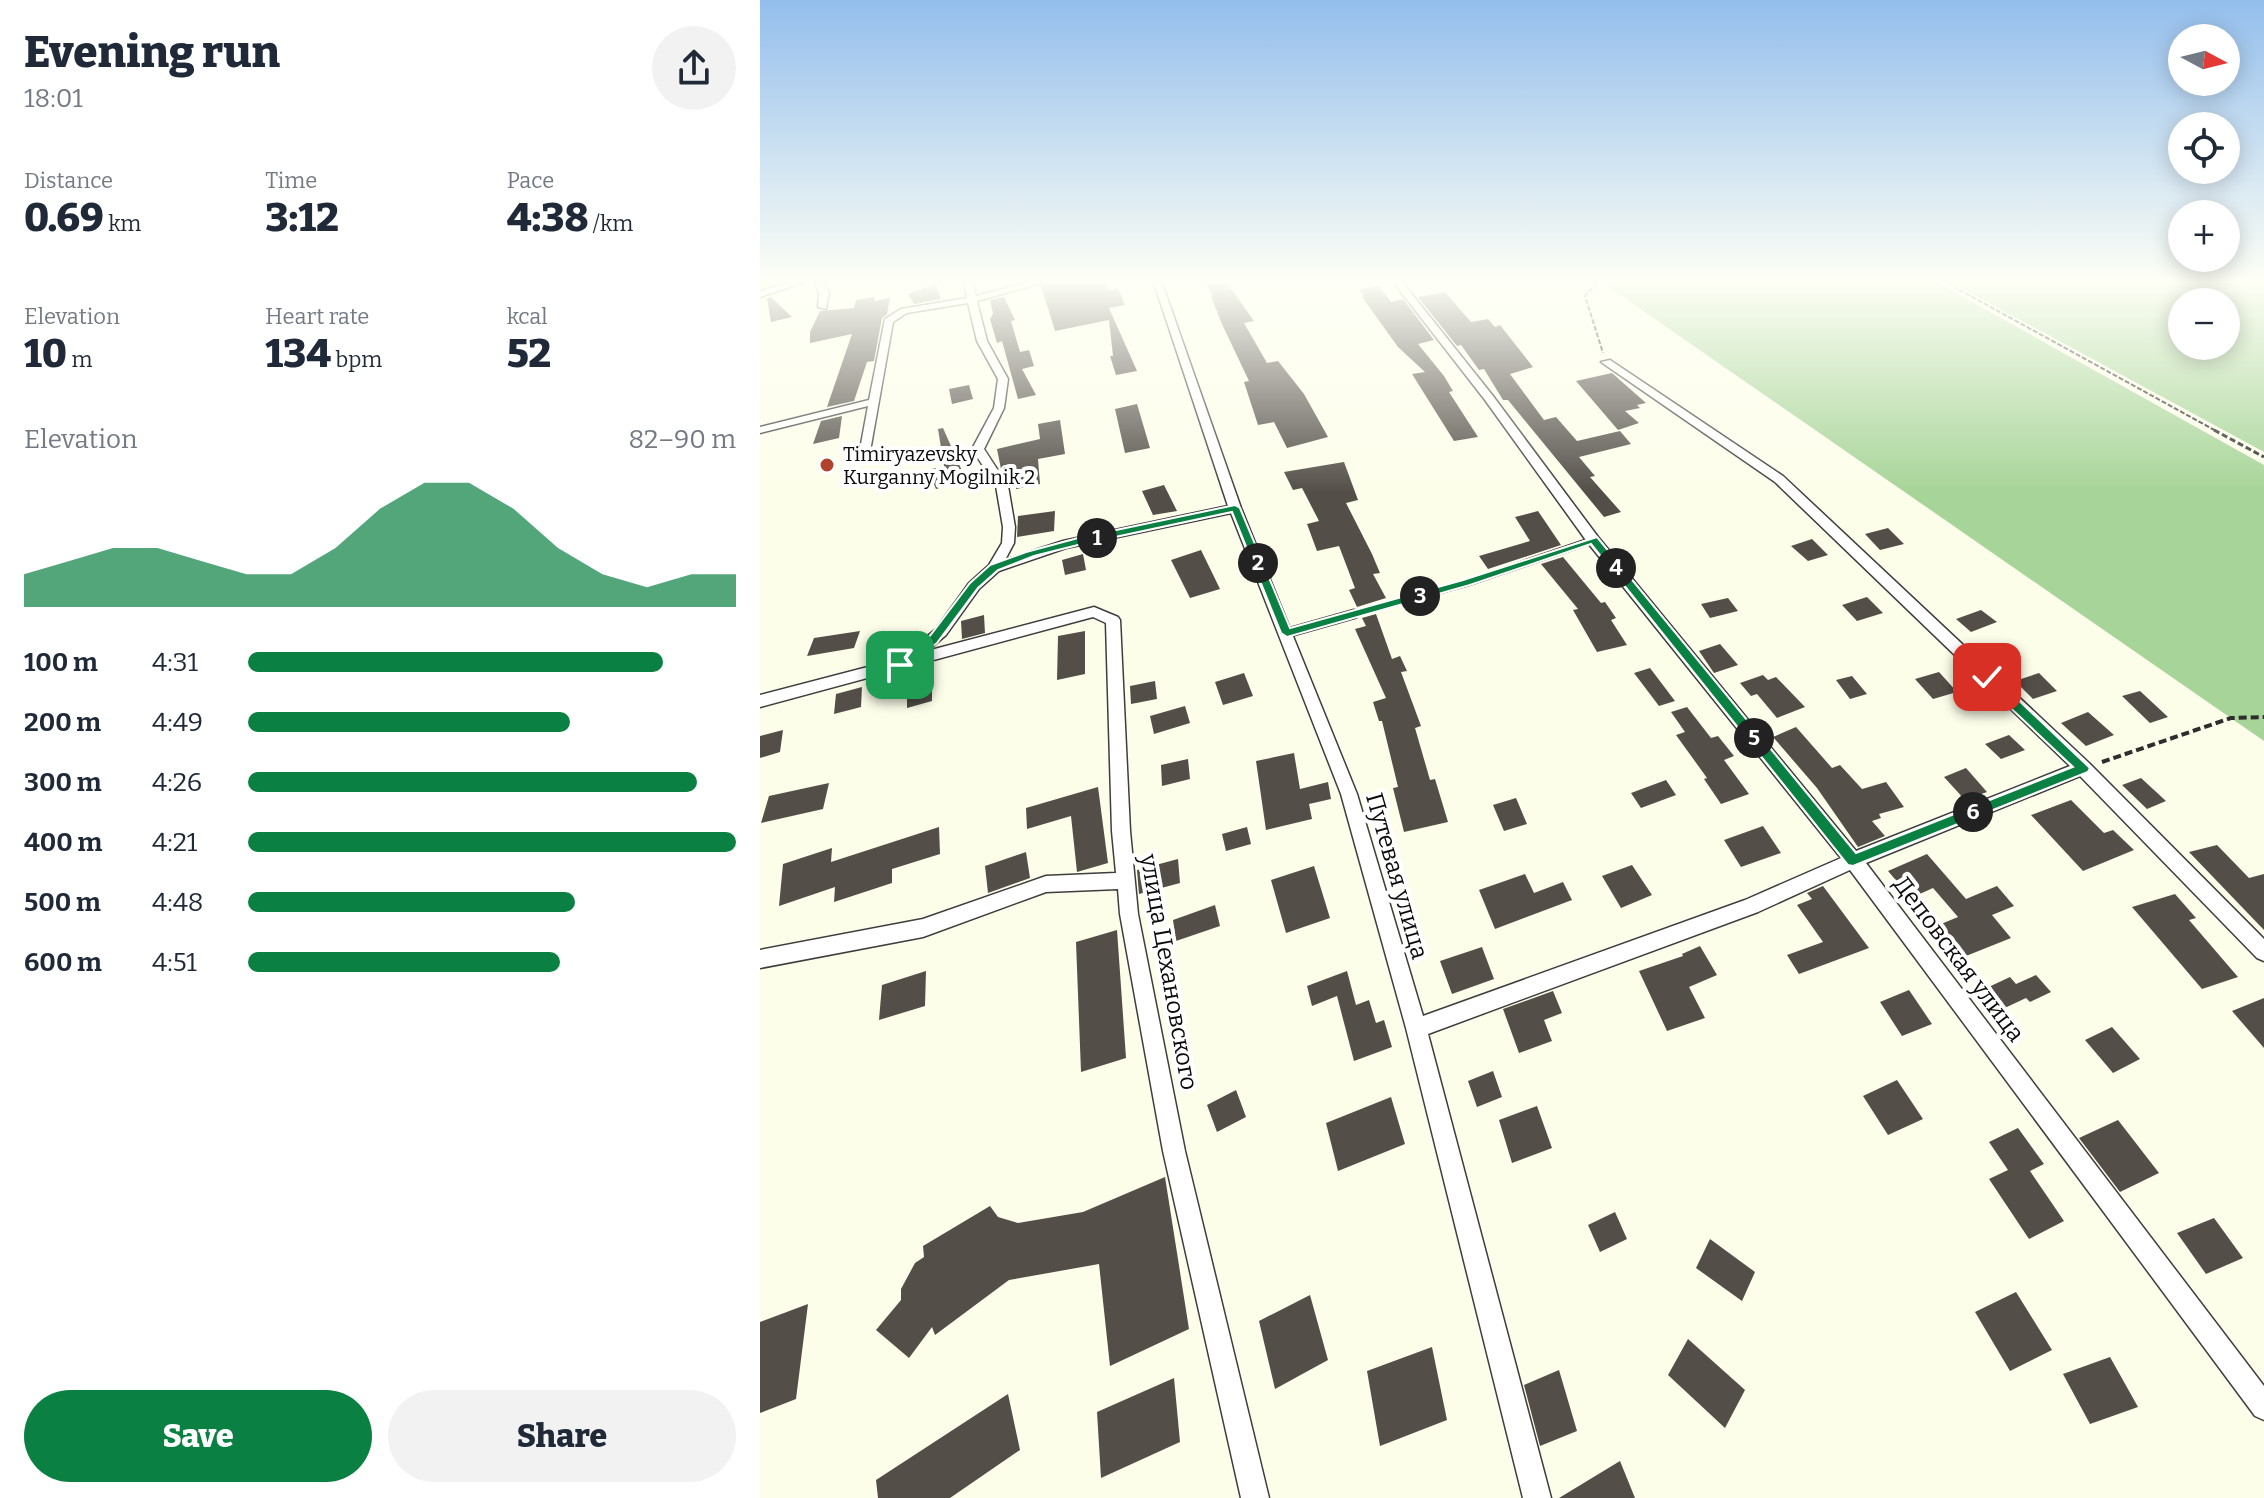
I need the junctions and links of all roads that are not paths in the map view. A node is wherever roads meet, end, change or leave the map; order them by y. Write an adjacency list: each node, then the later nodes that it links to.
1 (882, 353): 6 (street)
2 (989, 353): 11 (street)
3 (1182, 353): 9 (street, Путевая улица)
4 (1453, 353): 10 (street, Деповская улица)
5 (1606, 362): 15 (street)
6 (873, 402): 7 (street); 8 (street)
7 (760, 430)
8 (865, 455)
9 (1235, 508): 11 (street); 12 (street, Путевая улица)
10 (1593, 540): 12 (lane); 16 (street, Деповская улица)
11 (994, 568): 13 (street)
12 (1287, 633): 20 (street, Путевая улица)
13 (900, 665): 14 (street, улица Цехановского); 17 (street, улица Цехановского)
14 (760, 701)
15 (2083, 768): 16 (street); 18 (street)
16 (1853, 860): 20 (street); 21 (street, Деповская улица)
17 (1124, 881): 19 (street); 22 (street, улица Цехановского)
18 (2264, 952)
19 (760, 959)
20 (1416, 1028): 23 (street, Путевая улица)
21 (2264, 1407)
22 (1255, 1498)
23 (1537, 1498)

